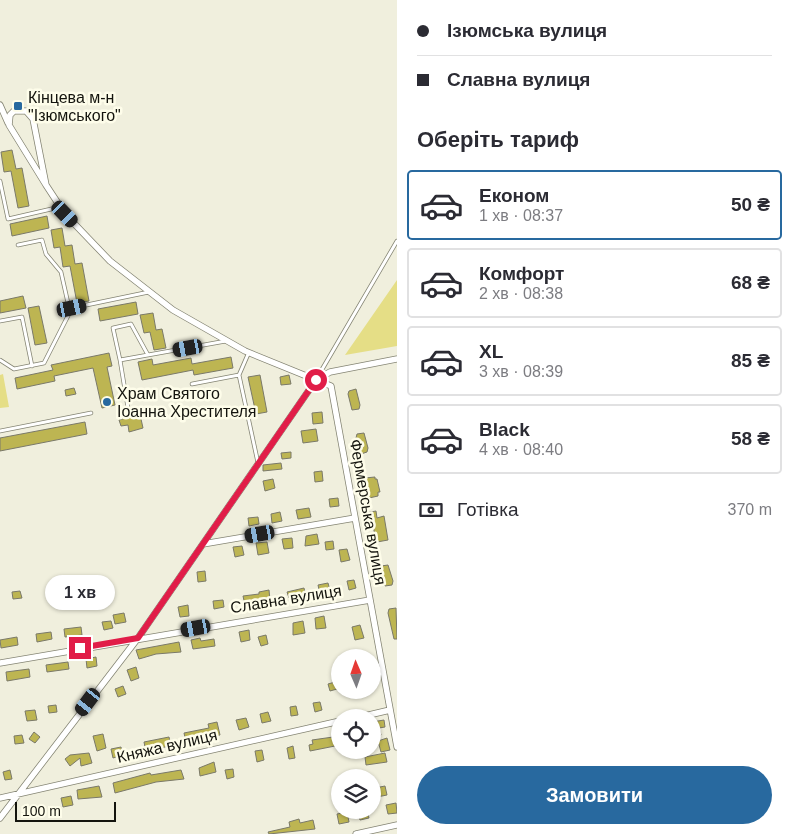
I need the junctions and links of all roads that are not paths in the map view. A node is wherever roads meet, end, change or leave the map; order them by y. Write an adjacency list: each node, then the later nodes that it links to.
1 (0, 105): 2 (street)
2 (2, 114): 3 (street)
3 (9, 125): 5 (street); 5 (street)
4 (0, 181): 6 (lane)
5 (46, 184): 6 (street)
6 (61, 207): 9 (street)
7 (397, 241): 20 (lane)
8 (18, 245): 10 (lane)
9 (149, 291): 10 (lane); 12 (street)
10 (70, 313): 18 (lane)
11 (0, 321): 18 (lane)
12 (227, 341): 13 (street); 14 (lane)
13 (249, 352): 19 (lane); 20 (street)
14 (148, 355): 17 (lane); 17 (lane)
15 (397, 359): 20 (street)
16 (0, 360): 18 (lane)
17 (120, 360): 22 (lane)
18 (32, 366)
19 (239, 375): 21 (lane); 25 (lane)
20 (316, 380): 25 (street); 26 (street, Фермерська вулиця)
21 (192, 384)
22 (128, 408)
23 (91, 413): 24 (lane)
24 (0, 431)
25 (258, 464): 27 (street)
26 (355, 518): 27 (street); 28 (street, Фермерська вулиця)
27 (203, 544): 29 (street)
28 (370, 600): 29 (street, Славна вулиця); 31 (street, Фермерська вулиця)
29 (138, 638): 30 (street, Славна вулиця); 35 (street)
30 (0, 663)
31 (390, 710): 32 (street); 34 (street, Фермерська вулиця)
32 (381, 712)
33 (331, 723): 35 (street, Княжа вулиця)
34 (397, 747)
35 (18, 794): 36 (street, Княжа вулиця); 37 (street)
36 (0, 798)
37 (0, 818)
38 (397, 825): 39 (street)
39 (356, 834)

